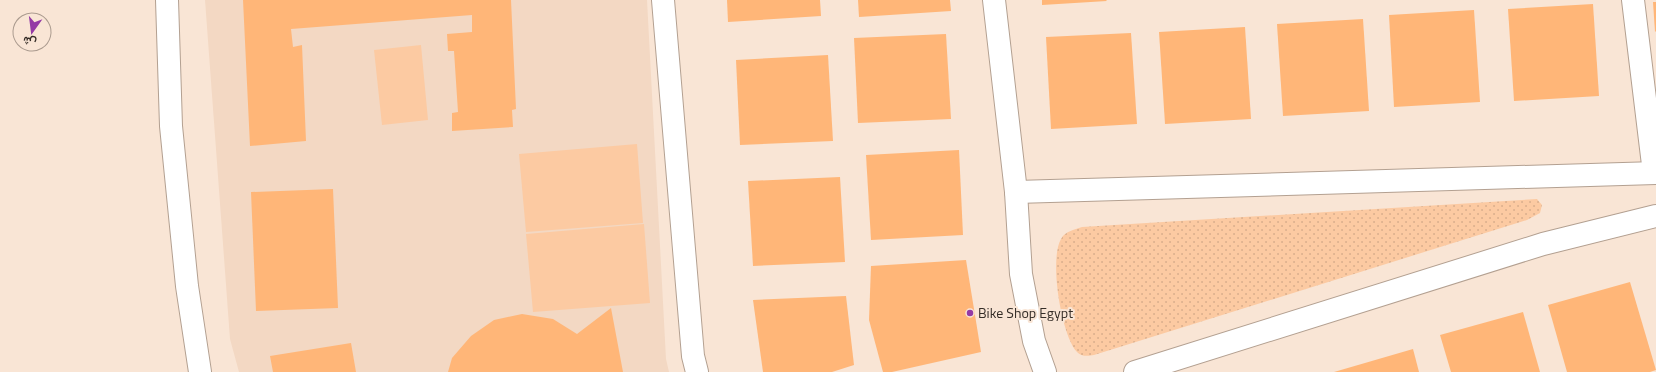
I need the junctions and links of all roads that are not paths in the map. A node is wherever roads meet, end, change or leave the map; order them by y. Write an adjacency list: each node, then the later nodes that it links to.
1 (166, 0): 8 (street)
2 (664, 0): 9 (street)
3 (994, 0): 6 (street)
4 (1633, 0): 5 (street)
5 (1655, 173): 6 (street)
6 (1016, 192): 10 (street)
7 (1656, 216): 11 (street)
8 (200, 372)
9 (697, 372)
10 (1045, 372)
11 (1135, 372)

